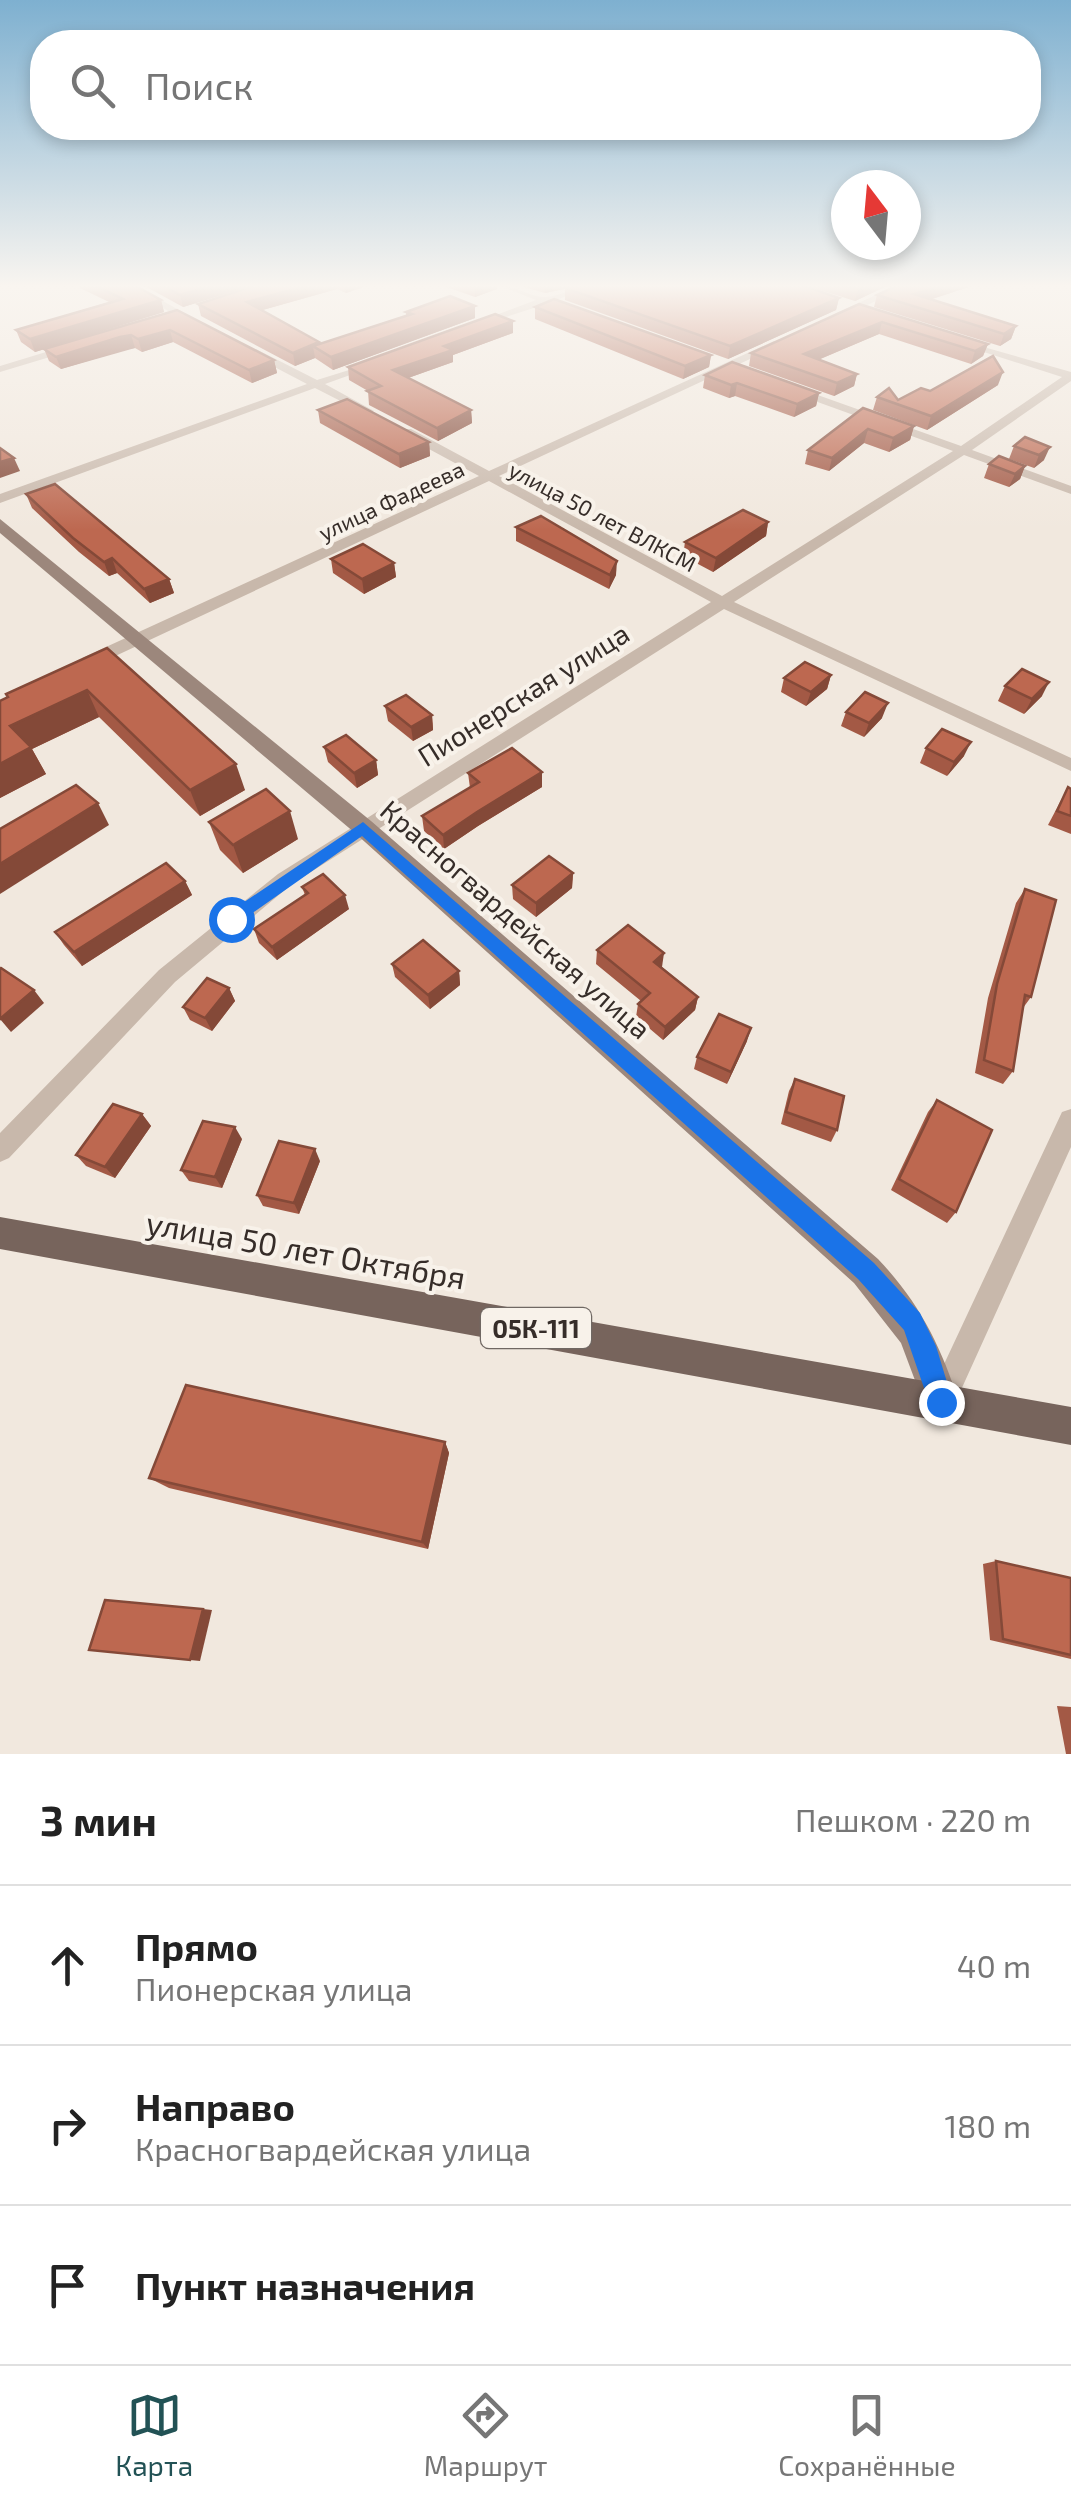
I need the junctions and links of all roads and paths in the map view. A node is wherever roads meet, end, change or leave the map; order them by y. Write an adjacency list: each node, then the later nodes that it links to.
1 (281, 366): 7 (street, улица 50 лет ВЛКСМ)
2 (366, 366): 7 (street)
3 (728, 366): 5 (street); 10 (street, улица Фадеева)
4 (1039, 366): 6 (street)
5 (746, 372)
6 (1071, 376): 9 (street, Пионерская улица)
7 (317, 384): 10 (street, улица 50 лет ВЛКСМ); 12 (street)
8 (782, 385): 9 (street)
9 (962, 451): 11 (street); 14 (street, Пионерская улица)
10 (489, 476): 14 (street, улица 50 лет ВЛКСМ); 15 (street, улица Фадеева)
11 (1071, 490)
12 (0, 499)
13 (0, 524): 15 (street, Красногвардейская улица)
14 (722, 602): 17 (street, улица 50 лет ВЛКСМ); 18 (street, Пионерская улица)
15 (138, 640): 16 (street, улица Фадеева); 18 (street, Красногвардейская улица)
16 (69, 671)
17 (1071, 765)
18 (363, 827): 20 (street, Пионерская улица); 22 (street, Красногвардейская улица)
19 (1071, 1120): 22 (street)
20 (0, 1150)
21 (0, 1233): 22 (main road, улица 50 лет Октября / 05К-111)
22 (941, 1402): 23 (main road, улица 50 лет Октября / 05К-111)
23 (1071, 1426)

